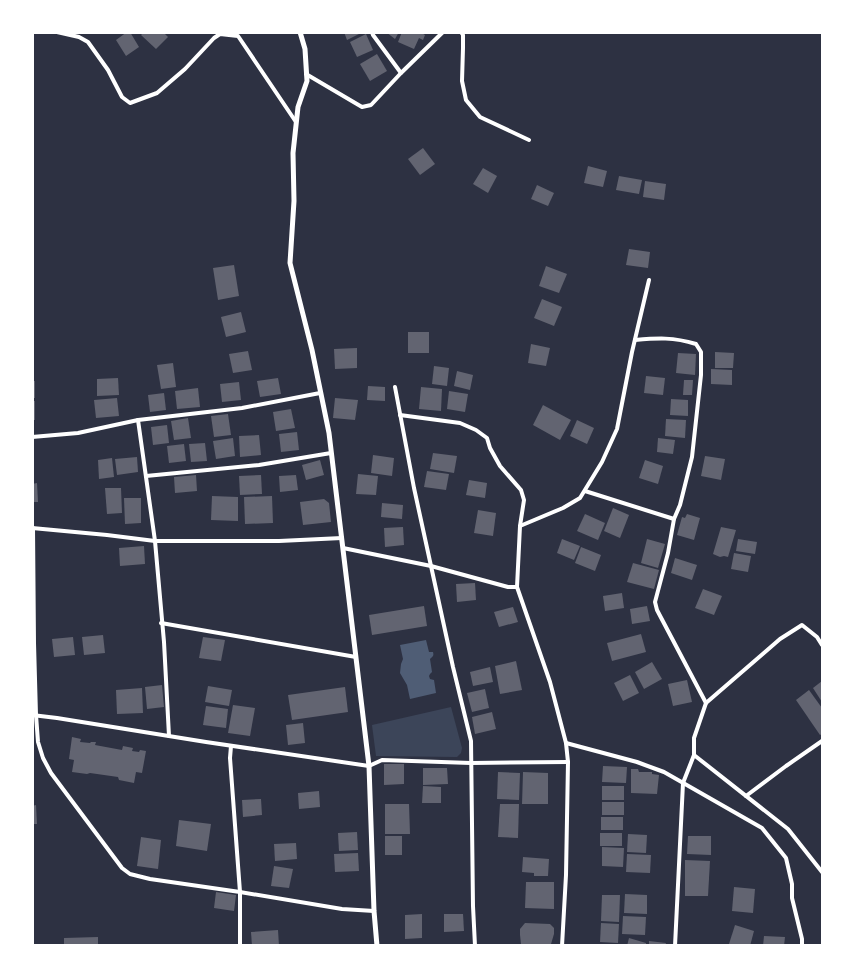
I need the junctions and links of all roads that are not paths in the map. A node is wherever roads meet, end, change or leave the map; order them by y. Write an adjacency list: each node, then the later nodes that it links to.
1 (57, 32): 8 (street)
2 (300, 32): 7 (street)
3 (372, 32): 6 (street)
4 (443, 32): 6 (street)
5 (461, 32): 9 (street)
6 (401, 73): 7 (street)
7 (306, 74): 8 (street)
8 (296, 122): 13 (street)
9 (529, 140)
10 (649, 280): 11 (street)
11 (635, 340): 19 (street); 20 (street)
12 (394, 387): 14 (street)
13 (320, 393): 15 (street); 17 (street)
14 (400, 416): 21 (street); 26 (street)
15 (138, 420): 16 (street); 18 (street)
16 (32, 437)
17 (331, 453): 18 (street); 23 (street)
18 (146, 476): 24 (street)
19 (585, 491): 20 (street); 21 (street)
20 (674, 519): 31 (street)
21 (520, 526): 27 (street)
22 (33, 528): 24 (street); 32 (street)
23 (342, 538): 24 (street); 25 (street)
24 (154, 540): 28 (street)
25 (343, 548): 26 (street); 30 (street)
26 (432, 566): 27 (street); 38 (street)
27 (517, 587): 35 (street)
28 (161, 622): 30 (street); 33 (street)
29 (822, 645): 31 (street)
30 (356, 657): 40 (street)
31 (706, 703): 37 (street)
32 (34, 715): 33 (street); 44 (street)
33 (169, 736): 36 (street)
34 (822, 741): 42 (street)
35 (566, 743): 39 (street); 41 (street)
36 (231, 746): 40 (street); 44 (street)
37 (694, 755): 41 (street); 42 (street)
38 (471, 762): 39 (street); 40 (street); 48 (street)
39 (568, 762): 49 (street)
40 (369, 766): 45 (street)
41 (683, 783): 50 (street); 51 (street)
42 (746, 796): 43 (street)
43 (822, 872)
44 (240, 892): 45 (street); 46 (street)
45 (374, 911): 47 (street)
46 (240, 946)
47 (377, 946)
48 (475, 946)
49 (562, 946)
50 (675, 946)
51 (802, 946)

